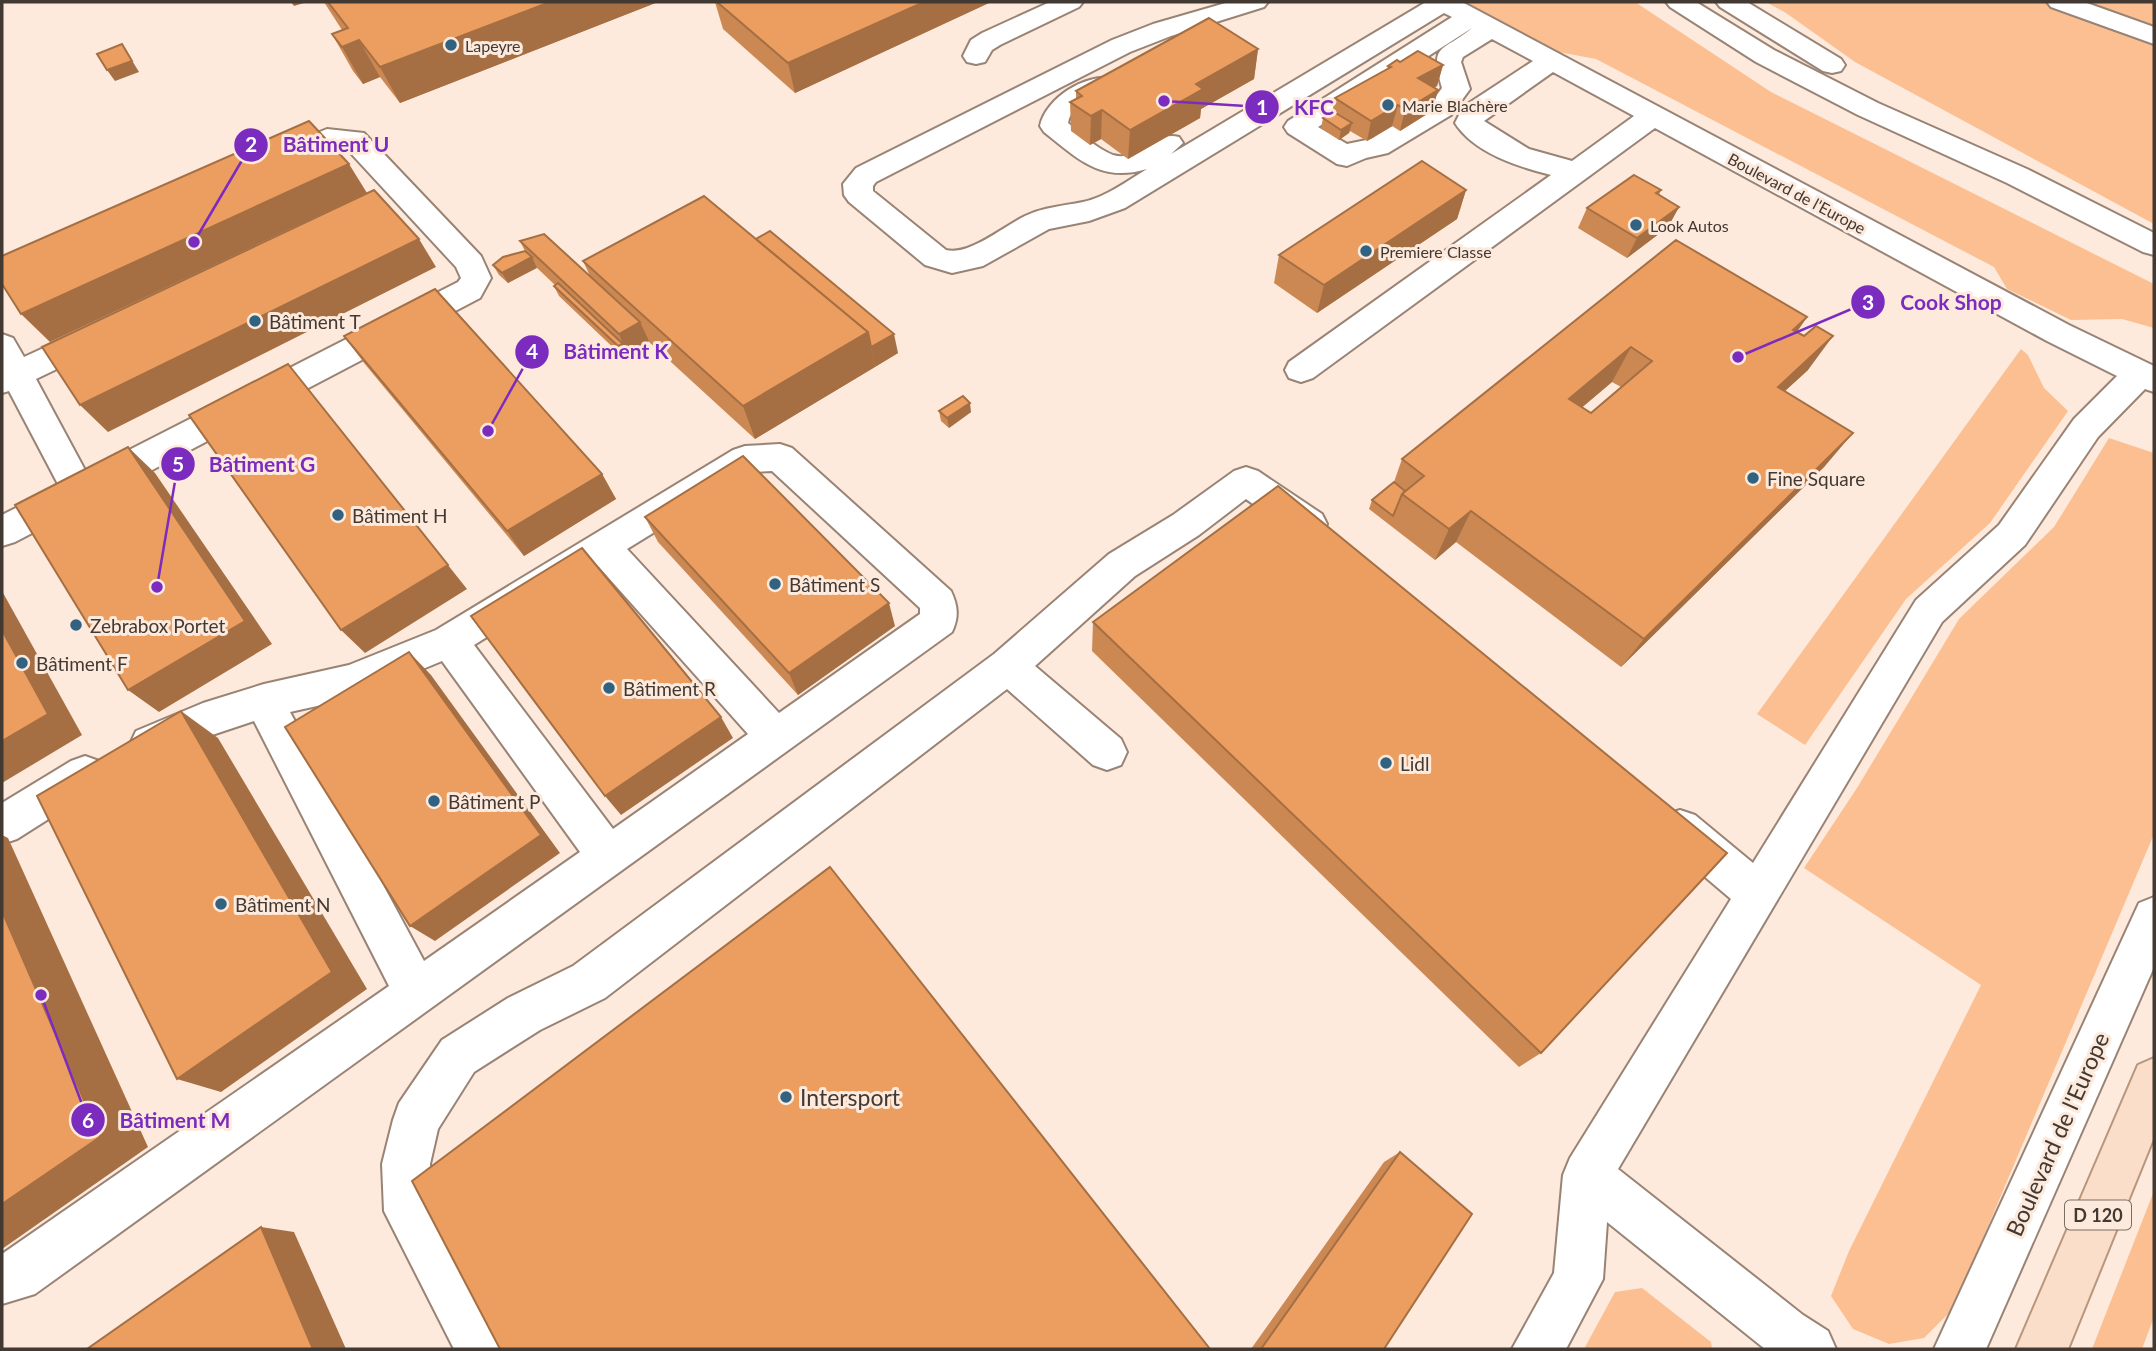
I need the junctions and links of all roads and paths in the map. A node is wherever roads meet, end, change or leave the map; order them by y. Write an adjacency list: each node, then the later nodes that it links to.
1 (1070, 2): 10 (street)
2 (1255, 2): 7 (street)
3 (1444, 2): 8 (street, Boulevard de l'Europe); 12 (street)
4 (1679, 2): 16 (street)
5 (1729, 2): 16 (street)
6 (2060, 2): 9 (street)
7 (1211, 16): 12 (street); 12 (street)
8 (1481, 22): 8 (street); 11 (street, Boulevard de l'Europe)
9 (2154, 36)
10 (976, 56)
11 (1552, 61): 13 (street, Boulevard de l'Europe); 14 (street)
12 (1293, 95)
13 (1653, 116): 14 (street); 21 (street, Boulevard de l'Europe)
14 (1577, 171): 20 (street)
15 (252, 172): 22 (street)
16 (2017, 176): 17 (street)
17 (2154, 245)
18 (128, 321): 19 (street)
19 (6, 367): 22 (street)
20 (1301, 370)
21 (2148, 376): 34 (street)
22 (79, 492): 23 (street)
23 (2, 532)
24 (1337, 543): 27 (street)
25 (603, 547): 26 (street); 29 (street); 29 (street)
26 (449, 641): 28 (street); 33 (street)
27 (1008, 666): 30 (street); 40 (street)
28 (264, 701): 32 (street); 36 (street)
29 (775, 736): 33 (street)
30 (1107, 752)
31 (1651, 805): 34 (street)
32 (2, 825)
33 (607, 855): 36 (street)
34 (1756, 893): 38 (street)
35 (2154, 918): 43 (street, Boulevard de l'Europe)
36 (416, 992): 39 (street)
37 (2154, 1081): 44 (main road, D 120)
38 (1587, 1175): 41 (street); 42 (street)
39 (2, 1279)
40 (482, 1349)
41 (1538, 1349)
42 (1810, 1349)
43 (1960, 1349)
44 (2042, 1349)

